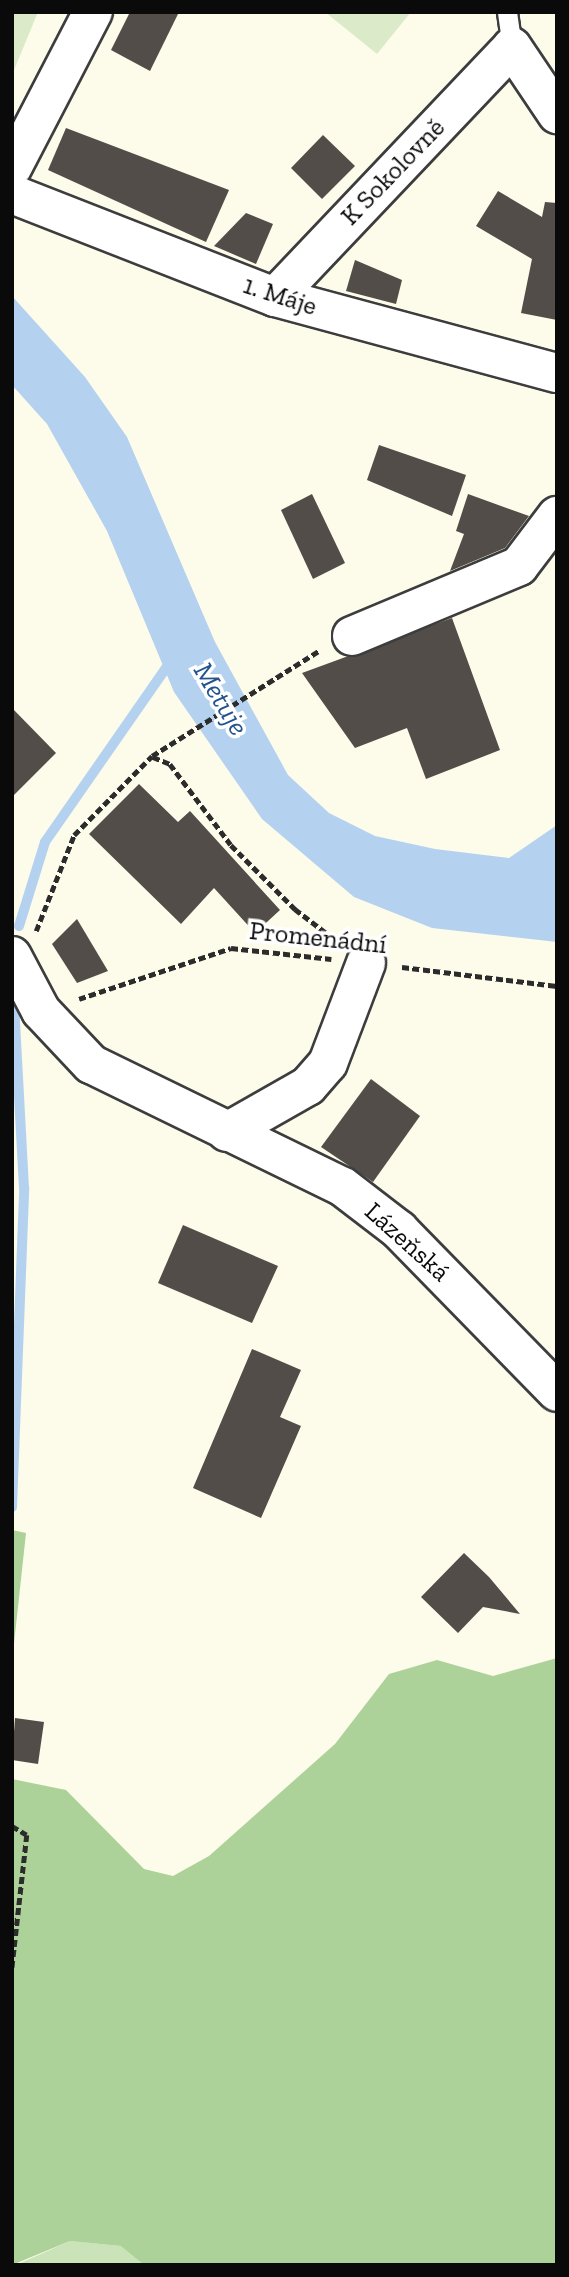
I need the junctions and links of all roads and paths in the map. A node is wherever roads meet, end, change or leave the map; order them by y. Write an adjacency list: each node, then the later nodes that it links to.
1 (93, 12): 4 (street)
2 (510, 30): 3 (street, K Sokolovně); 6 (street, K Sokolovně)
3 (557, 114)
4 (12, 168)
5 (12, 194): 6 (street, 1. Máje)
6 (275, 297): 7 (street, 1. Máje)
7 (557, 373)
8 (557, 516): 9 (street)
9 (352, 636)
10 (299, 661): 11 (path)
11 (152, 756): 12 (path); 13 (path)
12 (366, 963): 14 (path, Promenádní); 15 (path, Promenádní); 16 (street)
13 (16, 964): 15 (street, Lázeňská)
14 (557, 986)
15 (41, 1011): 16 (street, Lázeňská)
16 (227, 1132): 17 (street, Lázeňská)
17 (557, 1392)
18 (12, 1826): 19 (path)
19 (12, 1969)

